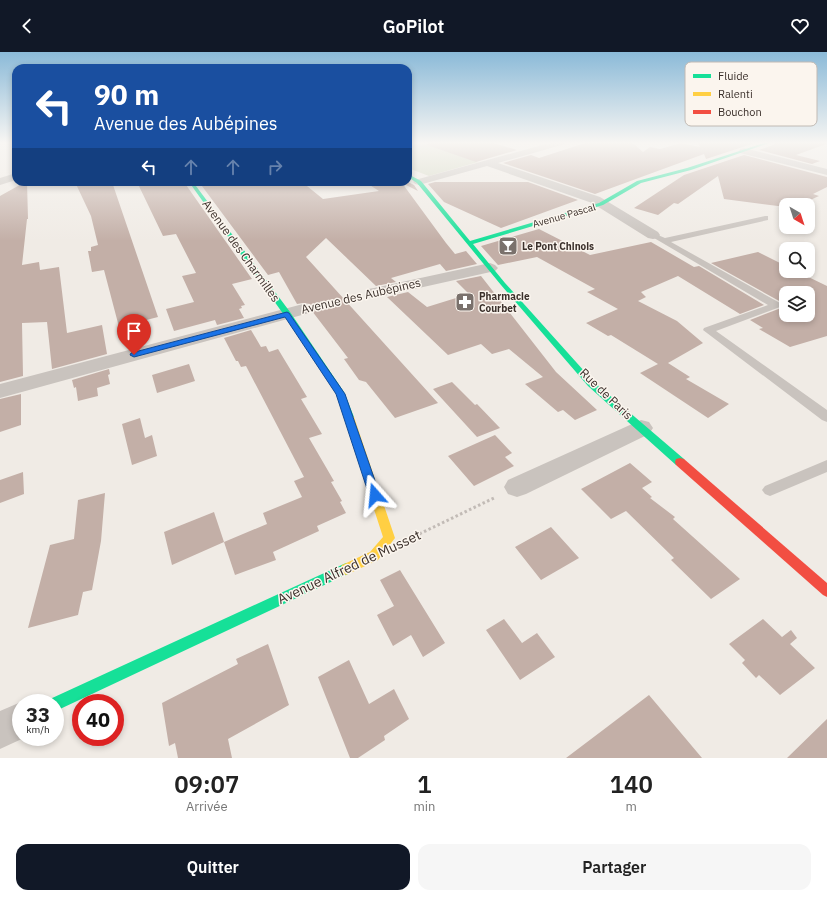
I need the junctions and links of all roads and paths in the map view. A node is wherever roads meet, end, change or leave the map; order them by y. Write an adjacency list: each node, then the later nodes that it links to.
1 (445, 175): 7 (street)
2 (523, 175): 9 (street)
3 (668, 175): 9 (street, Avenue Pascal)
4 (12, 178): 6 (street)
5 (412, 178): 7 (street, Rue de Paris)
6 (0, 182)
7 (419, 182): 12 (street, Rue de Paris)
8 (194, 186): 15 (street, Avenue des Charmilles)
9 (601, 204): 11 (street); 12 (street, Avenue Pascal)
10 (765, 218): 11 (lane)
11 (658, 238): 17 (lane)
12 (469, 242): 13 (street, Rue de Paris)
13 (490, 268): 14 (street, Avenue des Aubépines); 18 (street, Rue de Paris)
14 (374, 293): 15 (path, Avenue des Aubépines)
15 (295, 312): 16 (street, Avenue des Aubépines); 22 (street, Avenue des Charmilles)
16 (0, 391)
17 (827, 417)
18 (641, 428): 20 (street); 23 (street, Rue de Paris)
19 (827, 466): 21 (lane)
20 (517, 487): 22 (path, Avenue Alfred de Musset)
21 (770, 490)
22 (374, 556): 24 (street, Avenue Alfred de Musset)
23 (827, 591)
24 (64, 700)
25 (12, 724): 26 (street)
26 (0, 730)

